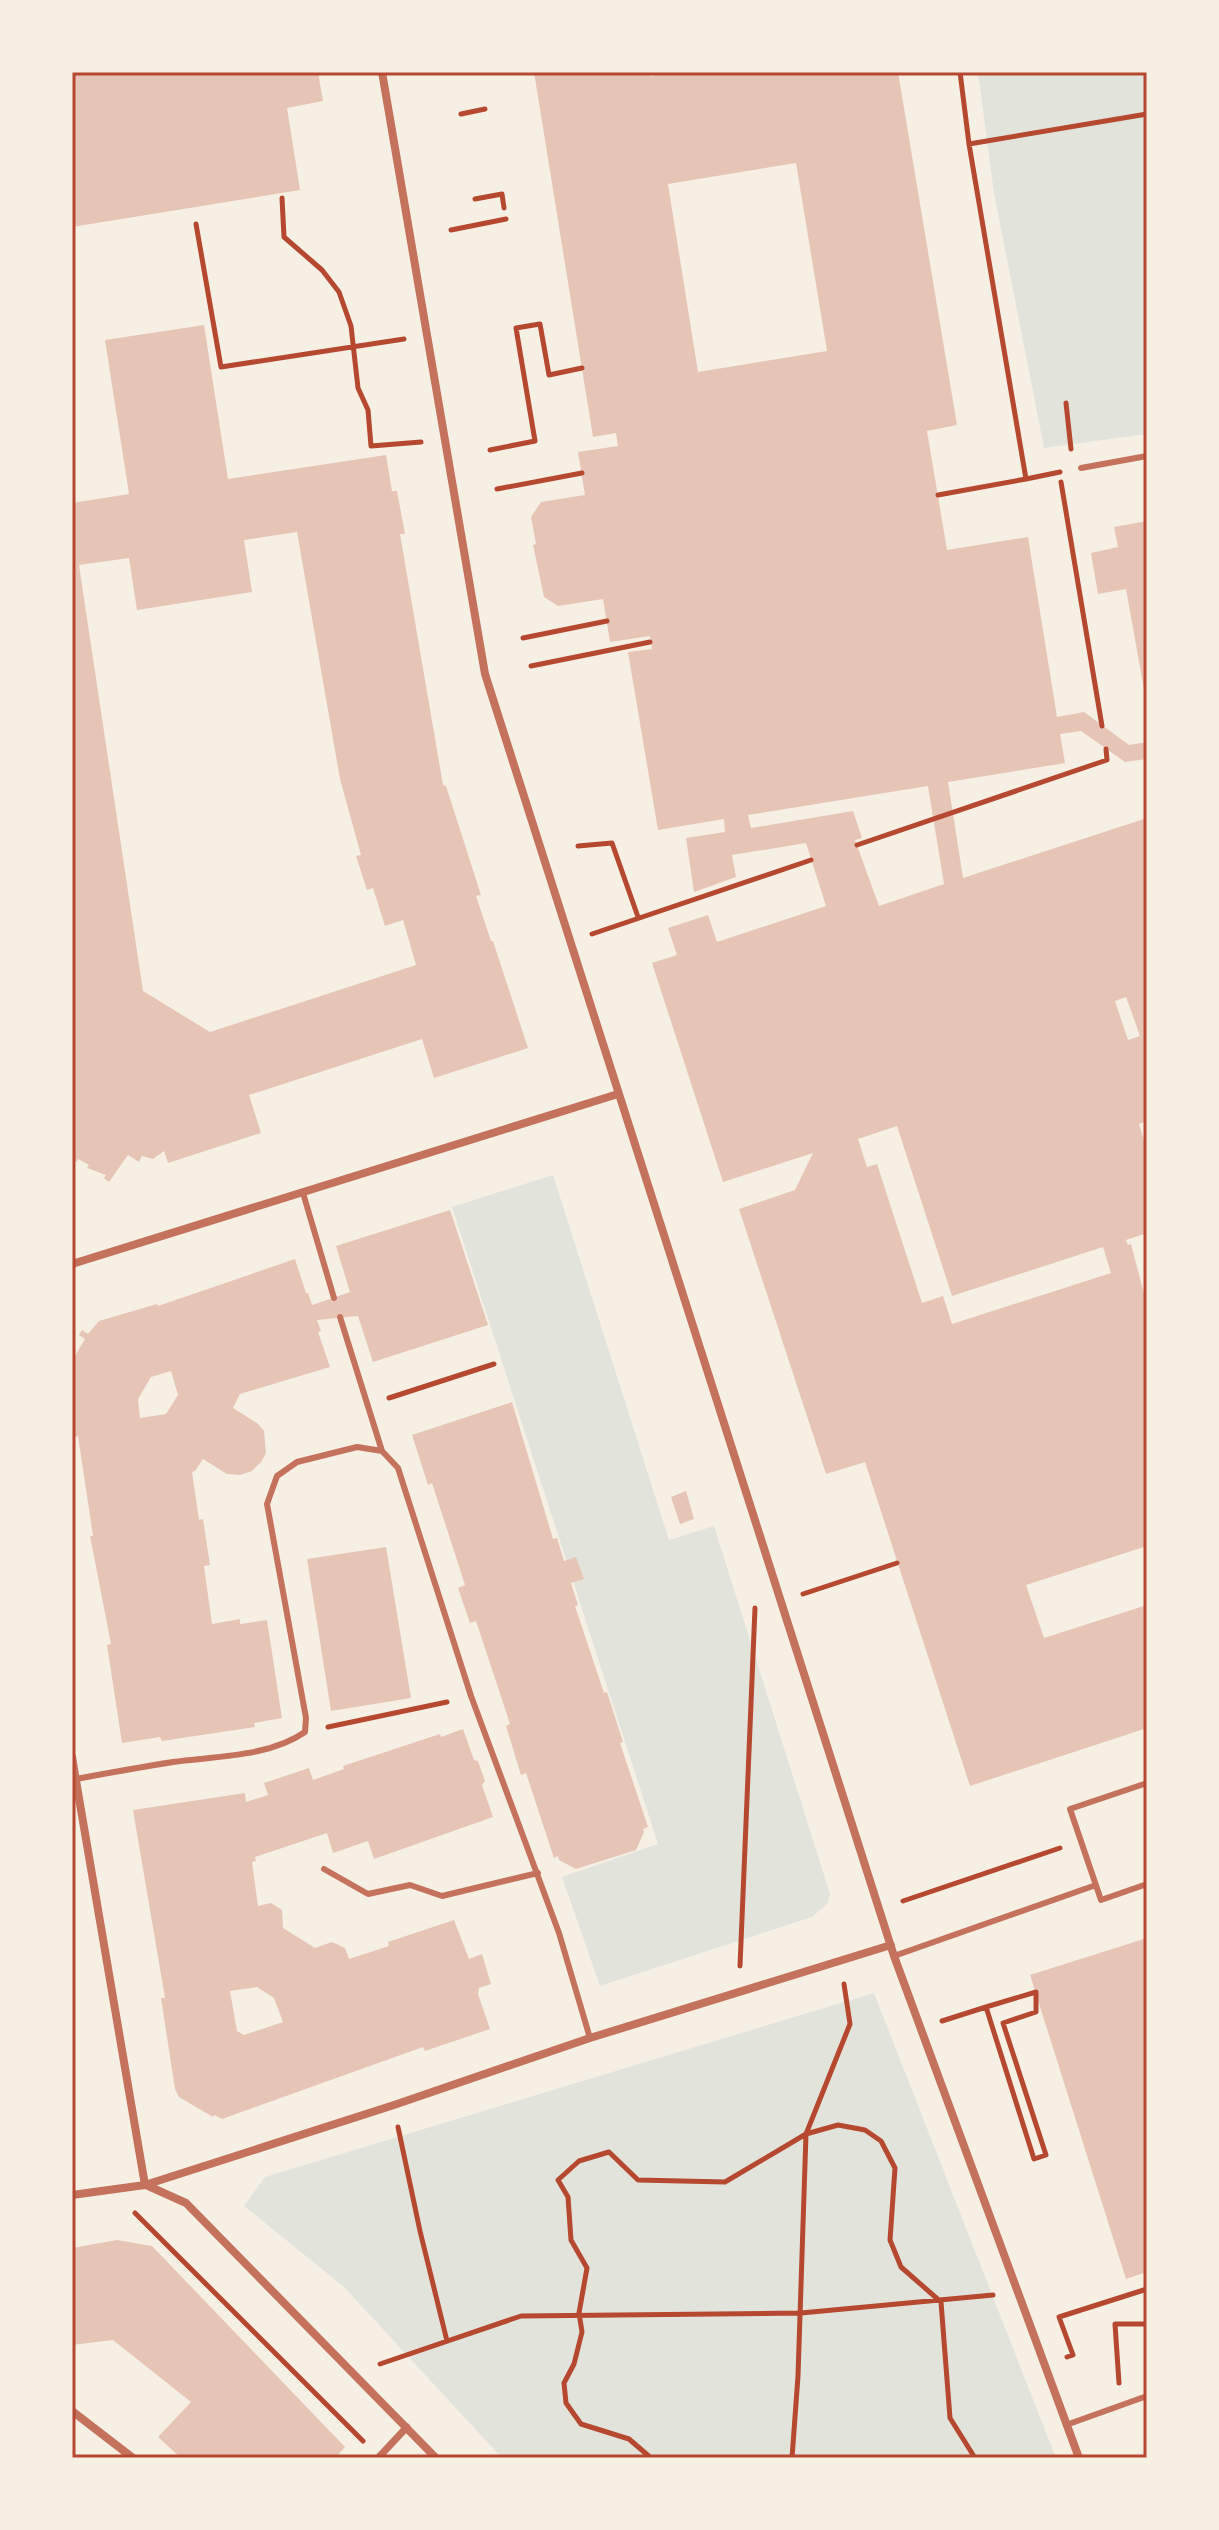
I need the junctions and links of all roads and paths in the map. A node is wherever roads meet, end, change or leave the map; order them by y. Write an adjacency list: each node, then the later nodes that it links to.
1 (382, 72): 37 (street)
2 (960, 72): 6 (path)
3 (485, 109): 4 (path)
4 (461, 114)
5 (1147, 114): 6 (path)
6 (969, 144): 23 (path)
7 (282, 198): 14 (path)
8 (475, 199): 9 (path)
9 (504, 208)
10 (506, 219): 12 (path)
11 (196, 224): 14 (path)
12 (451, 230)
13 (373, 343): 14 (path)
14 (354, 346): 17 (path)
15 (582, 368): 18 (path)
16 (1066, 403): 20 (path)
17 (388, 445)
18 (490, 450)
19 (1147, 456): 20 (lane)
20 (1077, 469): 22 (path)
21 (582, 473): 24 (path)
22 (1060, 473): 23 (path); 30 (path)
23 (1026, 479): 25 (path)
24 (497, 489)
25 (938, 495)
26 (607, 621): 27 (path)
27 (523, 638)
28 (650, 642): 29 (path)
29 (531, 666)
30 (1102, 726)
31 (1106, 749): 32 (path)
32 (857, 845)
33 (578, 846): 35 (path)
34 (811, 860): 35 (path)
35 (638, 917): 36 (path)
36 (622, 923)
37 (618, 1094): 38 (street); 47 (street)
38 (303, 1193): 39 (street); 40 (lane)
39 (72, 1264)
40 (334, 1298)
41 (340, 1317): 43 (lane)
42 (494, 1364): 43 (path)
43 (369, 1404): 44 (lane)
44 (382, 1451): 48 (lane); 49 (lane)
45 (897, 1563): 47 (path)
46 (755, 1593): 64 (path)
47 (781, 1601): 60 (street)
48 (471, 1696): 49 (path); 57 (lane)
49 (305, 1732): 51 (lane)
50 (72, 1757): 51 (street)
51 (76, 1779): 53 (street)
52 (1147, 1783): 59 (lane)
53 (84, 1822): 54 (lane); 70 (street)
54 (72, 1825)
55 (1028, 1859): 60 (path)
56 (324, 1869): 57 (lane)
57 (538, 1873): 67 (lane)
58 (1147, 1884): 59 (lane)
59 (1096, 1885): 62 (lane)
60 (879, 1909): 61 (street)
61 (891, 1945): 62 (street); 63 (street)
62 (894, 1956): 66 (street)
63 (841, 1959): 64 (street); 69 (path)
64 (739, 1991): 67 (street)
65 (986, 2007): 65 (path); 66 (path)
66 (918, 2028): 74 (street)
67 (590, 2038): 68 (street)
68 (394, 2105): 70 (street); 80 (path)
69 (806, 2134): 75 (path); 76 (path); 77 (path)
70 (145, 2185): 71 (street); 81 (street)
71 (112, 2189): 72 (street); 87 (path)
72 (72, 2195)
73 (1147, 2289): 78 (path)
74 (1016, 2292): 75 (path); 85 (street)
75 (941, 2302): 77 (path); 92 (path)
76 (579, 2313): 77 (path); 80 (path); 90 (path)
77 (801, 2313): 91 (path)
78 (1059, 2317)
79 (1147, 2324): 83 (path)
80 (447, 2341): 81 (path)
81 (352, 2373): 86 (street)
82 (1147, 2396): 83 (lane)
83 (1120, 2405): 85 (lane)
84 (72, 2411): 88 (street)
85 (1066, 2425): 93 (street)
86 (407, 2427): 87 (street); 89 (street)
87 (378, 2457)
88 (133, 2458)
89 (436, 2458)
90 (651, 2458)
91 (792, 2458)
92 (975, 2458)
93 (1079, 2458)

